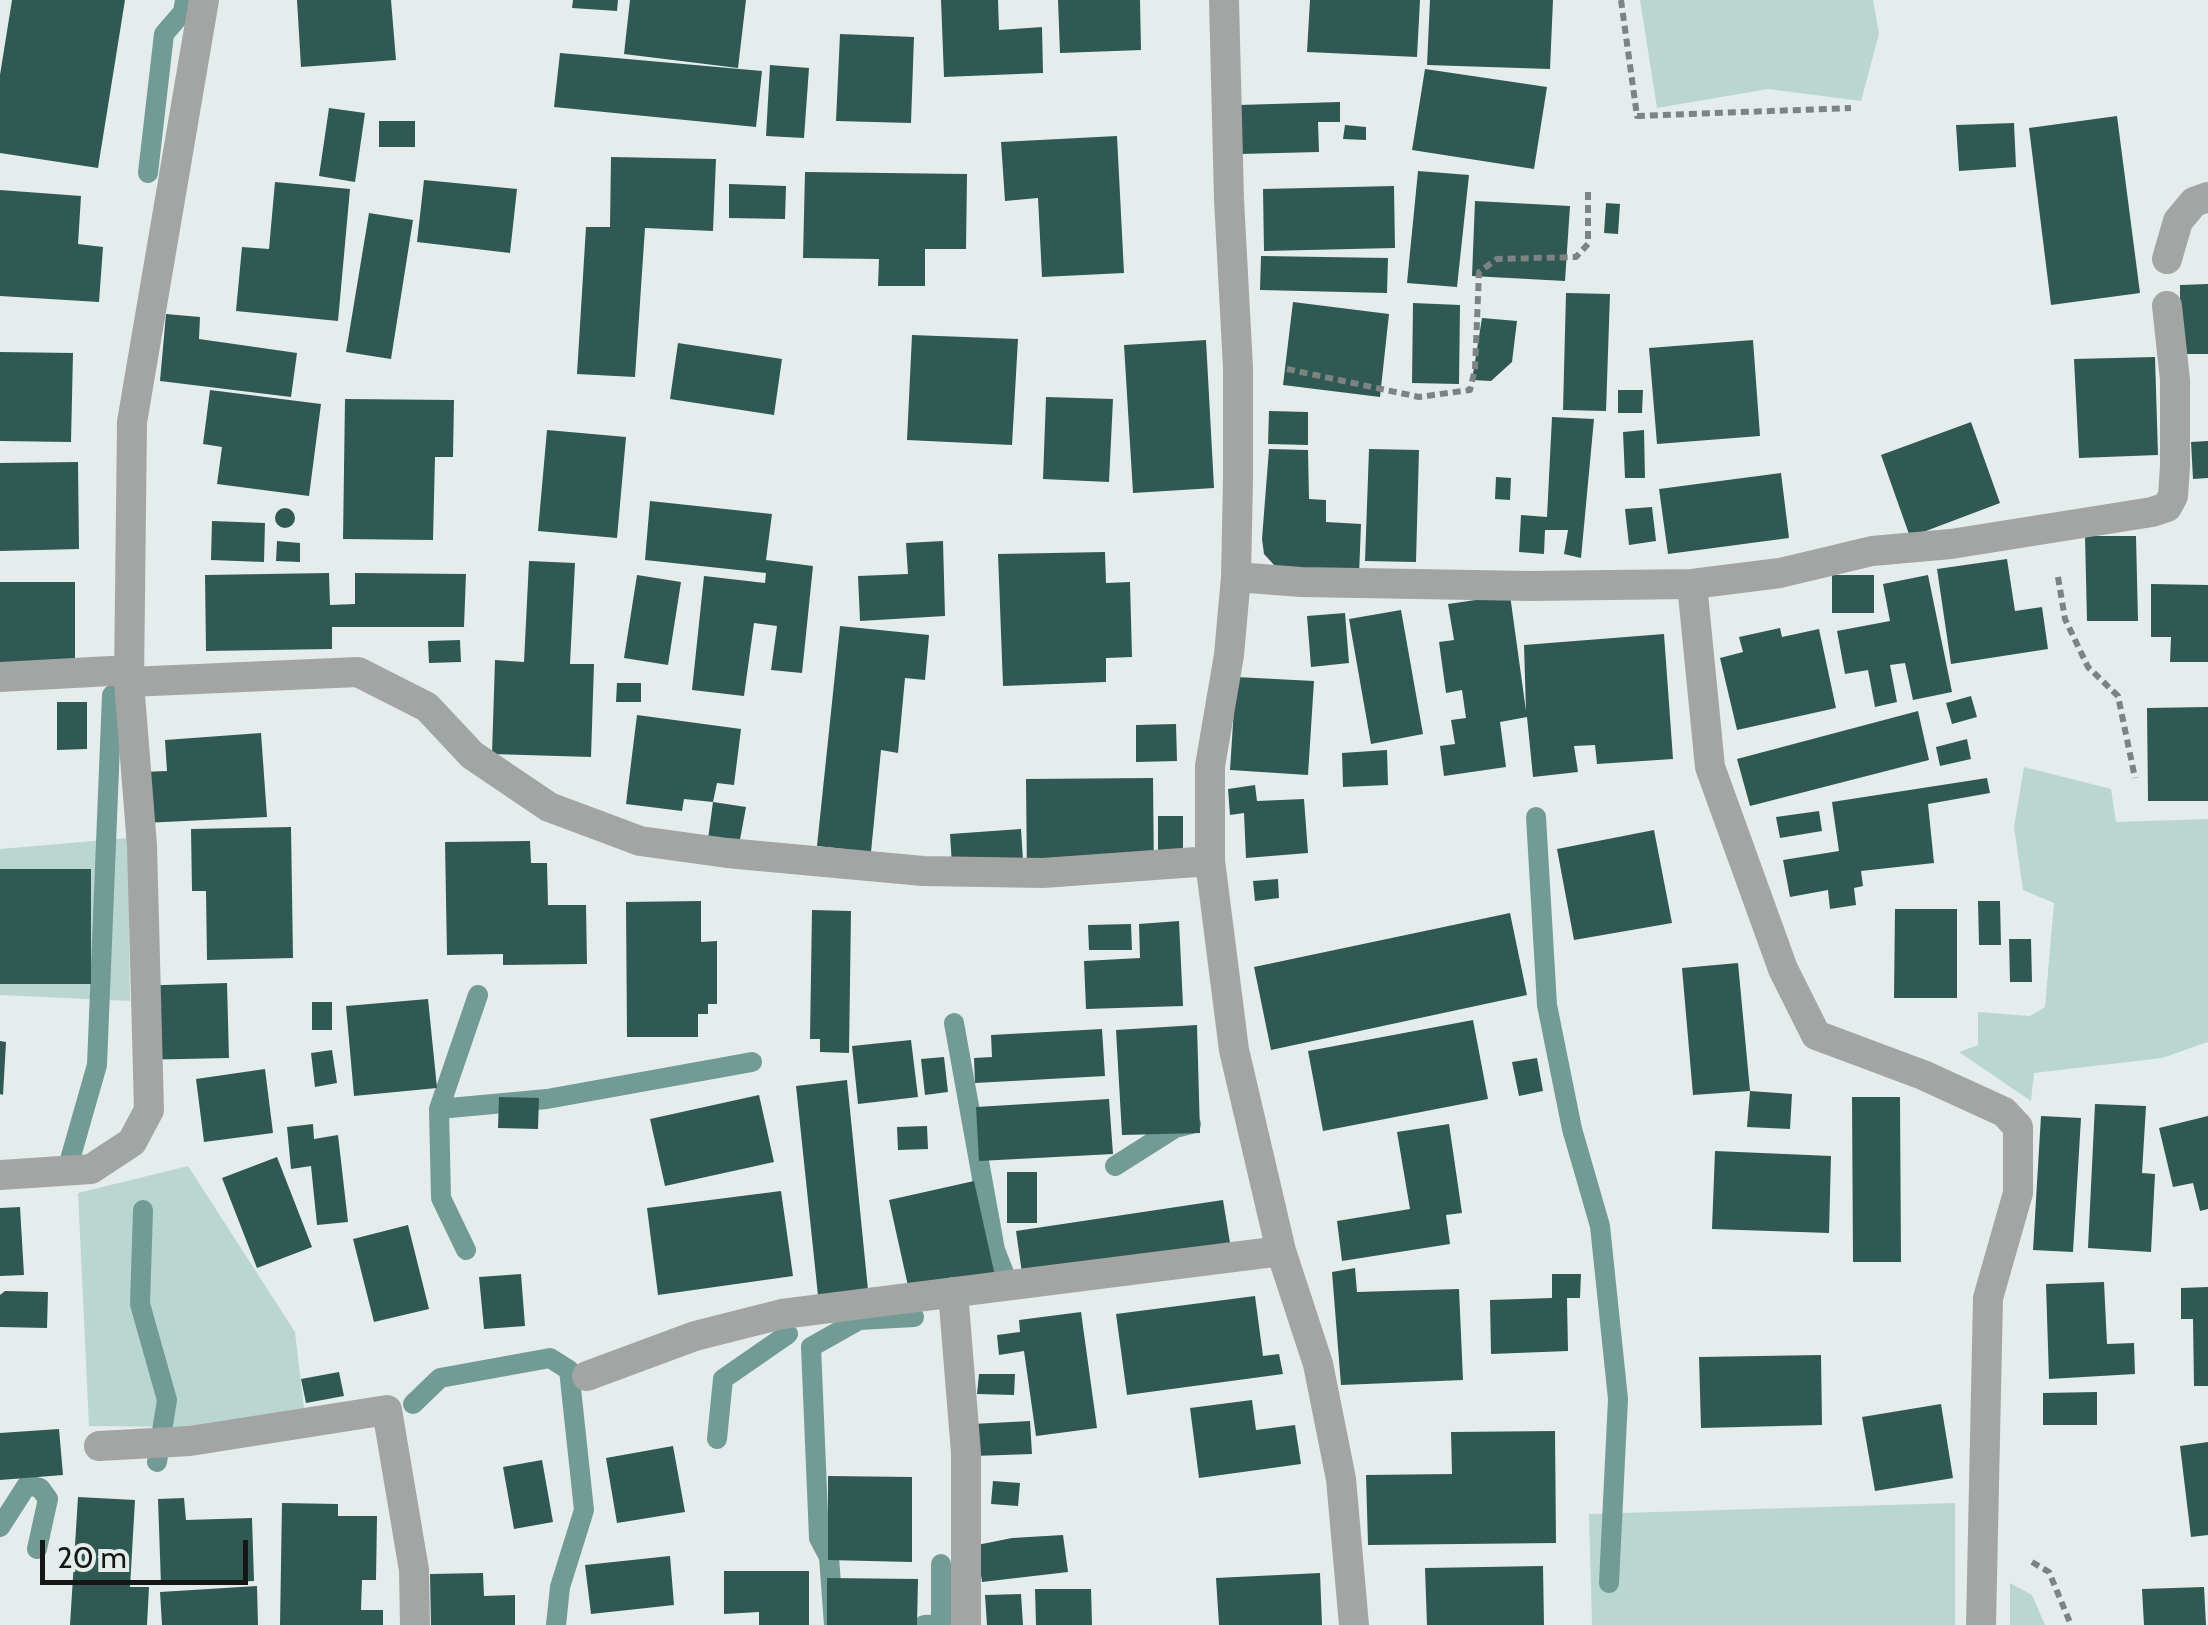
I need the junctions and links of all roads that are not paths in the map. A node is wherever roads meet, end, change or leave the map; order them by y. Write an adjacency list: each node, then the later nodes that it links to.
1 (204, 0): 8 (street)
2 (1224, 0): 6 (street)
3 (2208, 198): 4 (street)
4 (2168, 260)
5 (2168, 306): 7 (street)
6 (1236, 577): 7 (street); 10 (street)
7 (1692, 584): 19 (street)
8 (129, 676): 9 (street); 10 (street); 11 (street)
9 (0, 677)
10 (1210, 862): 12 (street)
11 (0, 1175)
12 (1282, 1251): 13 (street); 18 (street)
13 (953, 1292): 14 (street); 17 (street)
14 (587, 1376)
15 (100, 1446): 16 (street)
16 (415, 1625)
17 (966, 1625)
18 (1354, 1625)
19 (1981, 1625)

